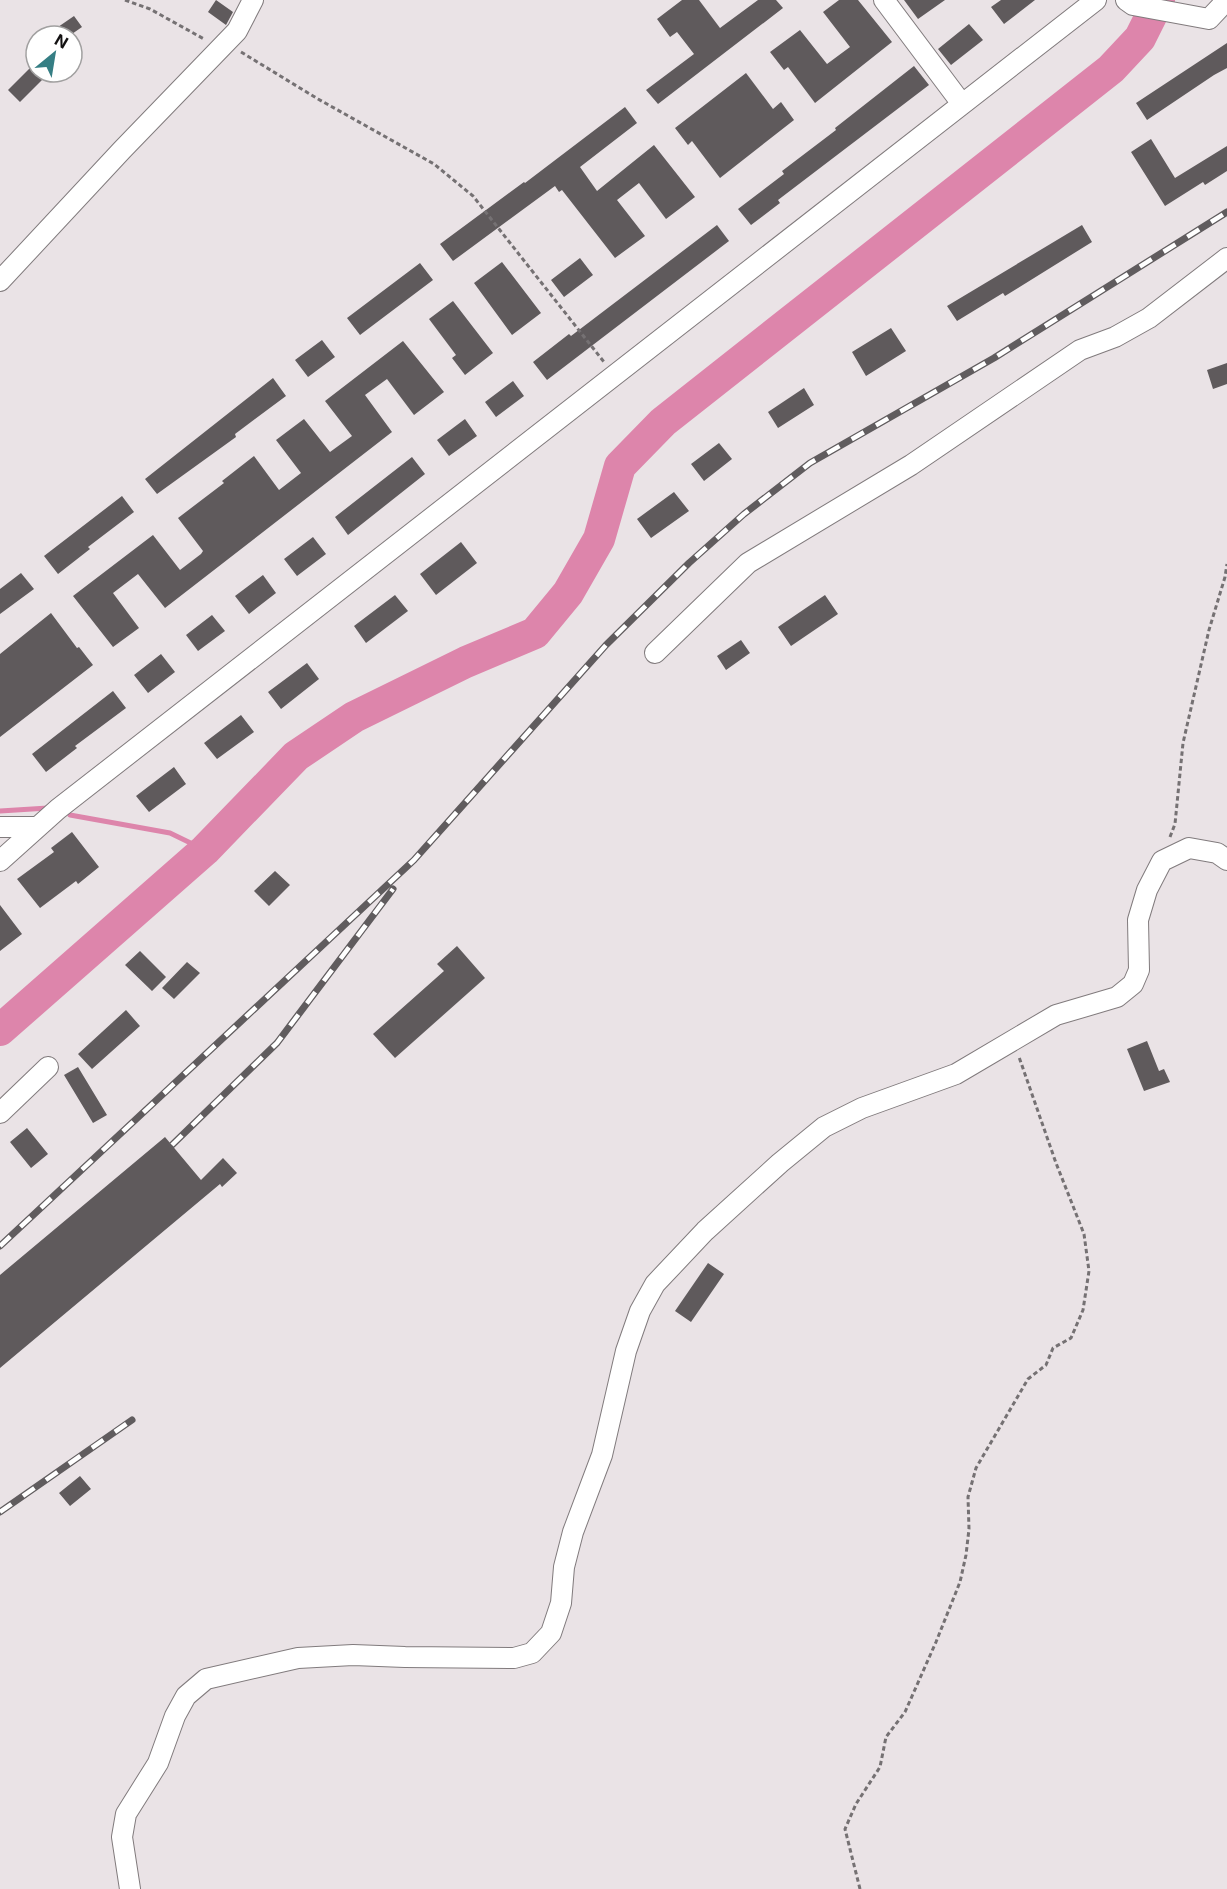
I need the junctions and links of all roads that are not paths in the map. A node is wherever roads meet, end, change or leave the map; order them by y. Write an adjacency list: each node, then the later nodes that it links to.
1 (253, 0): 8 (street)
2 (884, 0): 6 (street)
3 (1096, 0): 6 (street)
4 (1227, 0): 5 (street)
5 (1129, 2)
6 (962, 104): 11 (street)
7 (1227, 258): 9 (street)
8 (0, 281)
9 (655, 653)
10 (0, 827): 11 (street)
11 (38, 827): 13 (street)
12 (1227, 860): 16 (street)
13 (0, 861)
14 (48, 1067): 15 (street)
15 (0, 1113)
16 (130, 1889)

